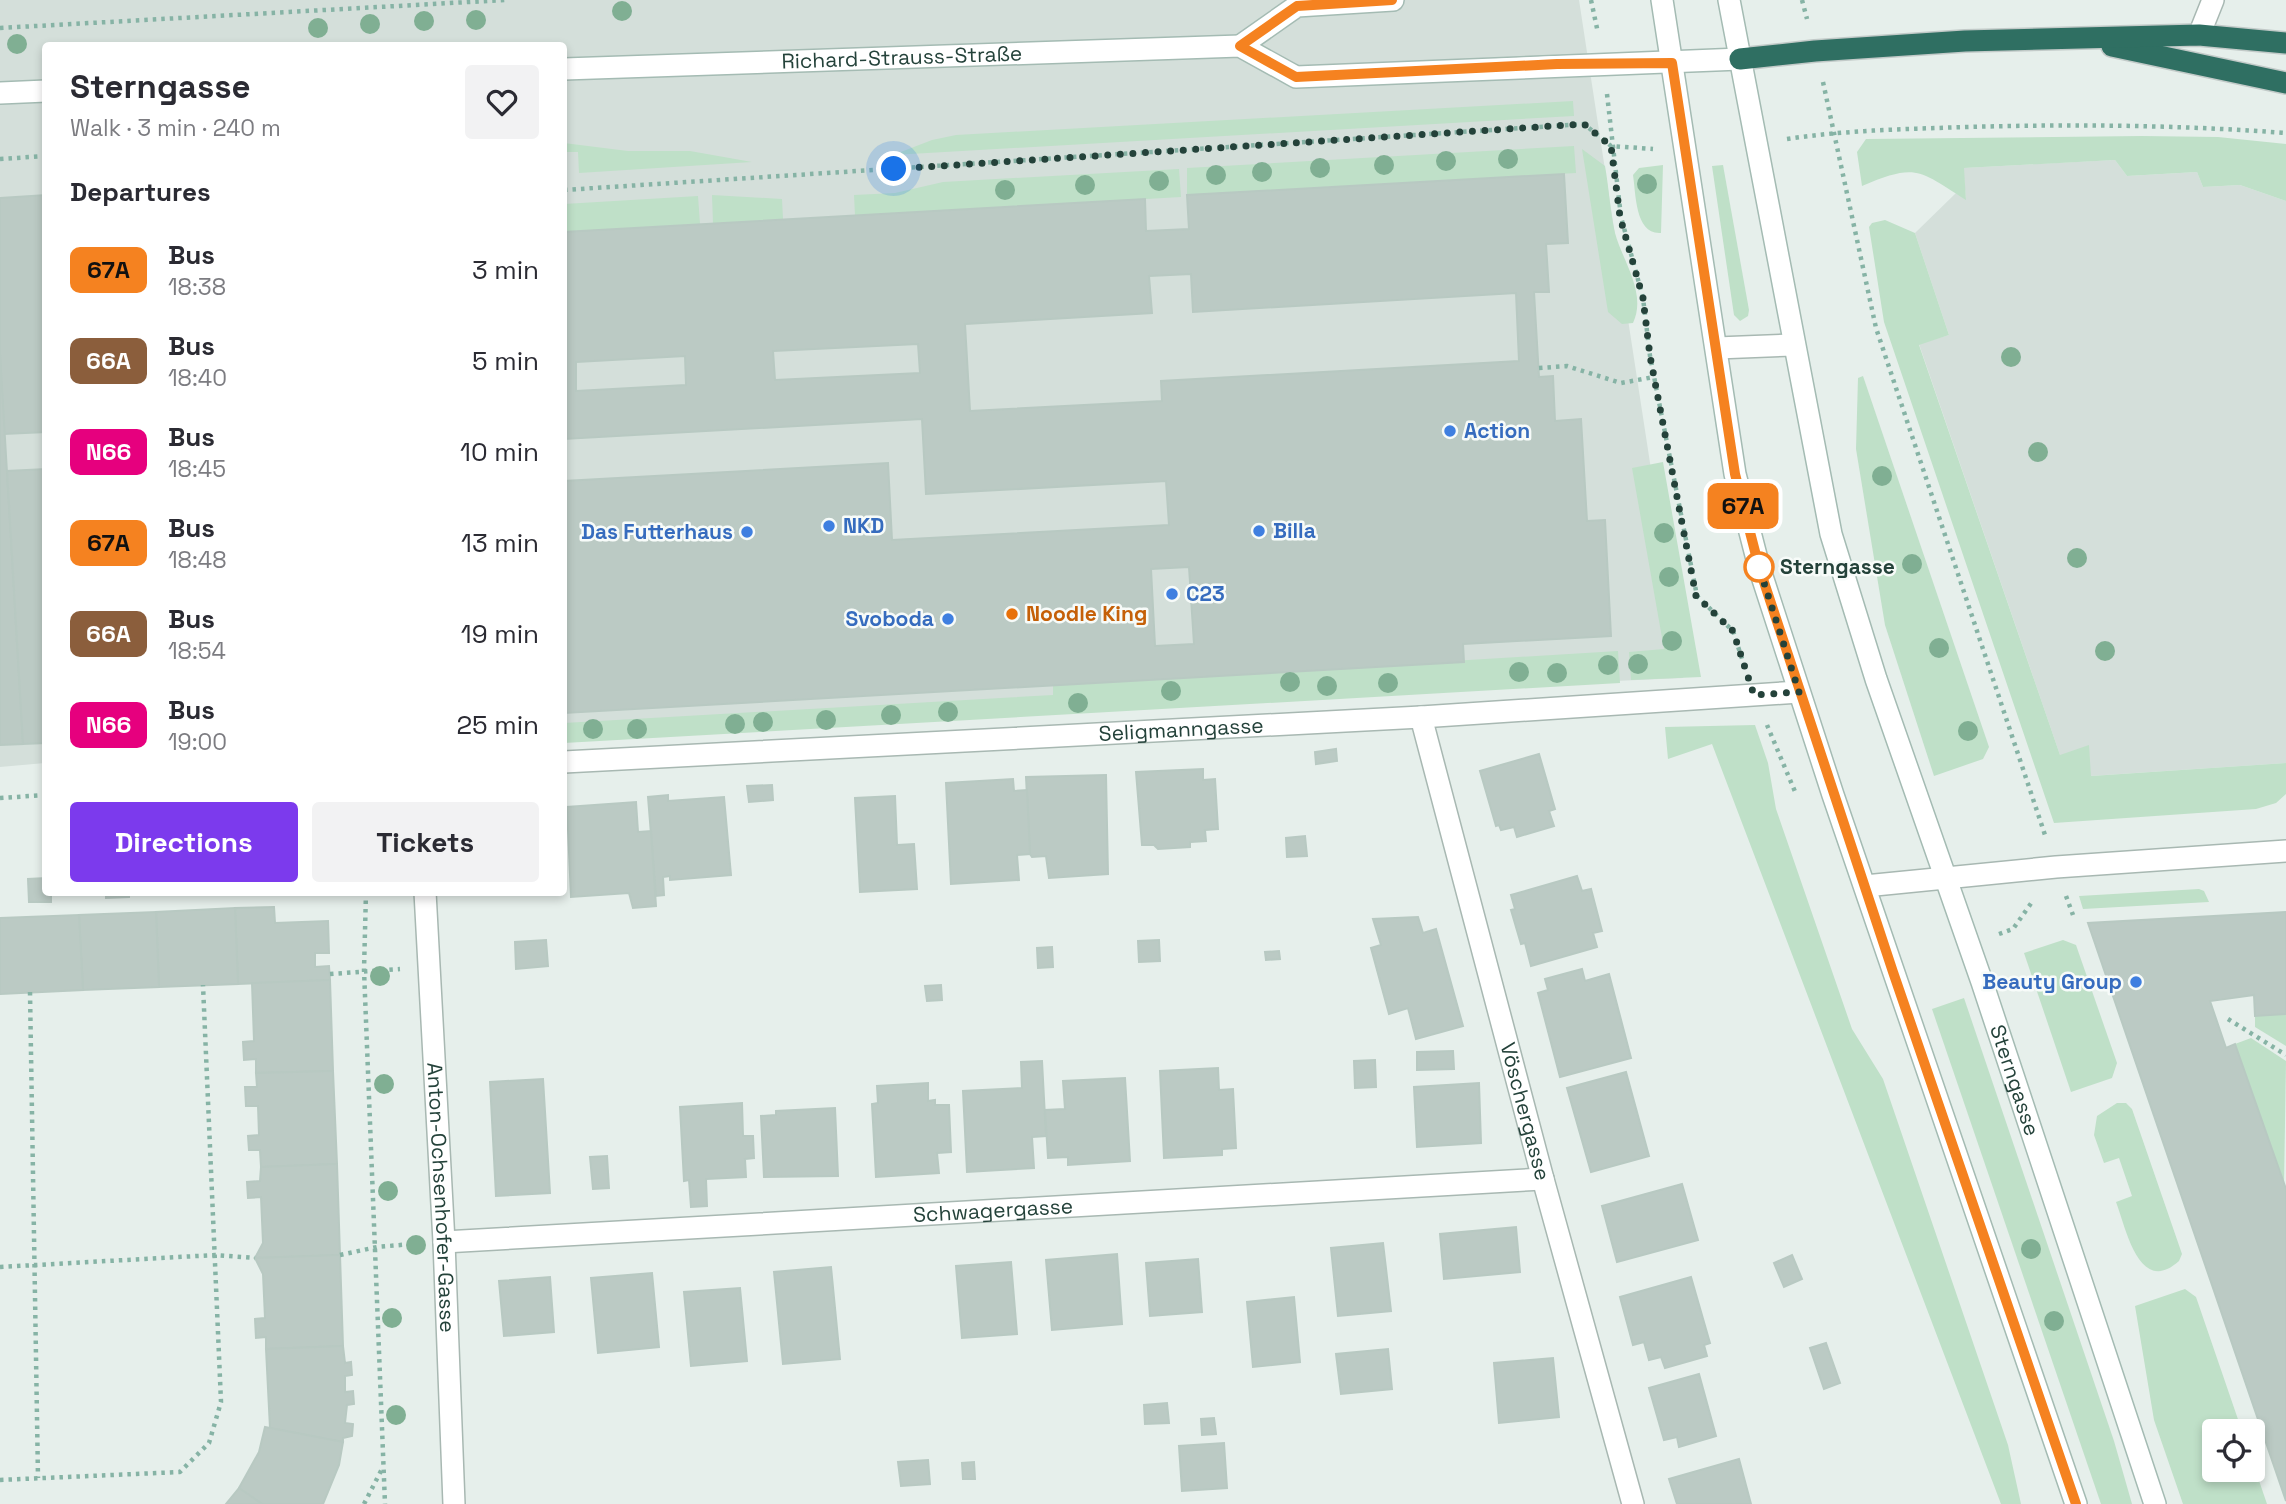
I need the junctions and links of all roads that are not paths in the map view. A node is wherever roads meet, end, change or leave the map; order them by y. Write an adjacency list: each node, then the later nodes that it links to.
1 (1393, 0): 8 (main road)
2 (1662, 0): 10 (main road)
3 (1729, 0): 9 (main road, Sterngasse)
4 (2213, 0): 5 (main road)
5 (2199, 35): 6 (highway); 7 (highway)
6 (2083, 40): 9 (highway); 12 (highway)
7 (2286, 43)
8 (1240, 46): 10 (main road); 11 (main road, Richard-Strauss-Straße)
9 (1740, 60): 10 (main road); 15 (main road, Sterngasse)
10 (1672, 63): 16 (main road)
11 (567, 69)
12 (2286, 83)
13 (42, 91): 14 (main road)
14 (0, 93)
15 (1793, 345): 16 (main road); 21 (main road, Sterngasse)
16 (1717, 348): 17 (main road)
17 (1799, 692): 18 (main road, Seligmanngasse); 22 (main road)
18 (1421, 716): 19 (main road, Seligmanngasse); 24 (main road, Vöschergasse)
19 (567, 762)
20 (2286, 851): 21 (main road)
21 (1946, 878): 22 (main road); 29 (main road, Sterngasse)
22 (1865, 886): 28 (main road)
23 (425, 896): 25 (main road, Anton-Ochsenhofer-Gasse)
24 (1543, 1180): 25 (main road, Schwagergasse); 27 (main road, Vöschergasse)
25 (444, 1242): 26 (main road, Anton-Ochsenhofer-Gasse)
26 (454, 1504)
27 (1633, 1504)
28 (2076, 1504)
29 (2155, 1504)

